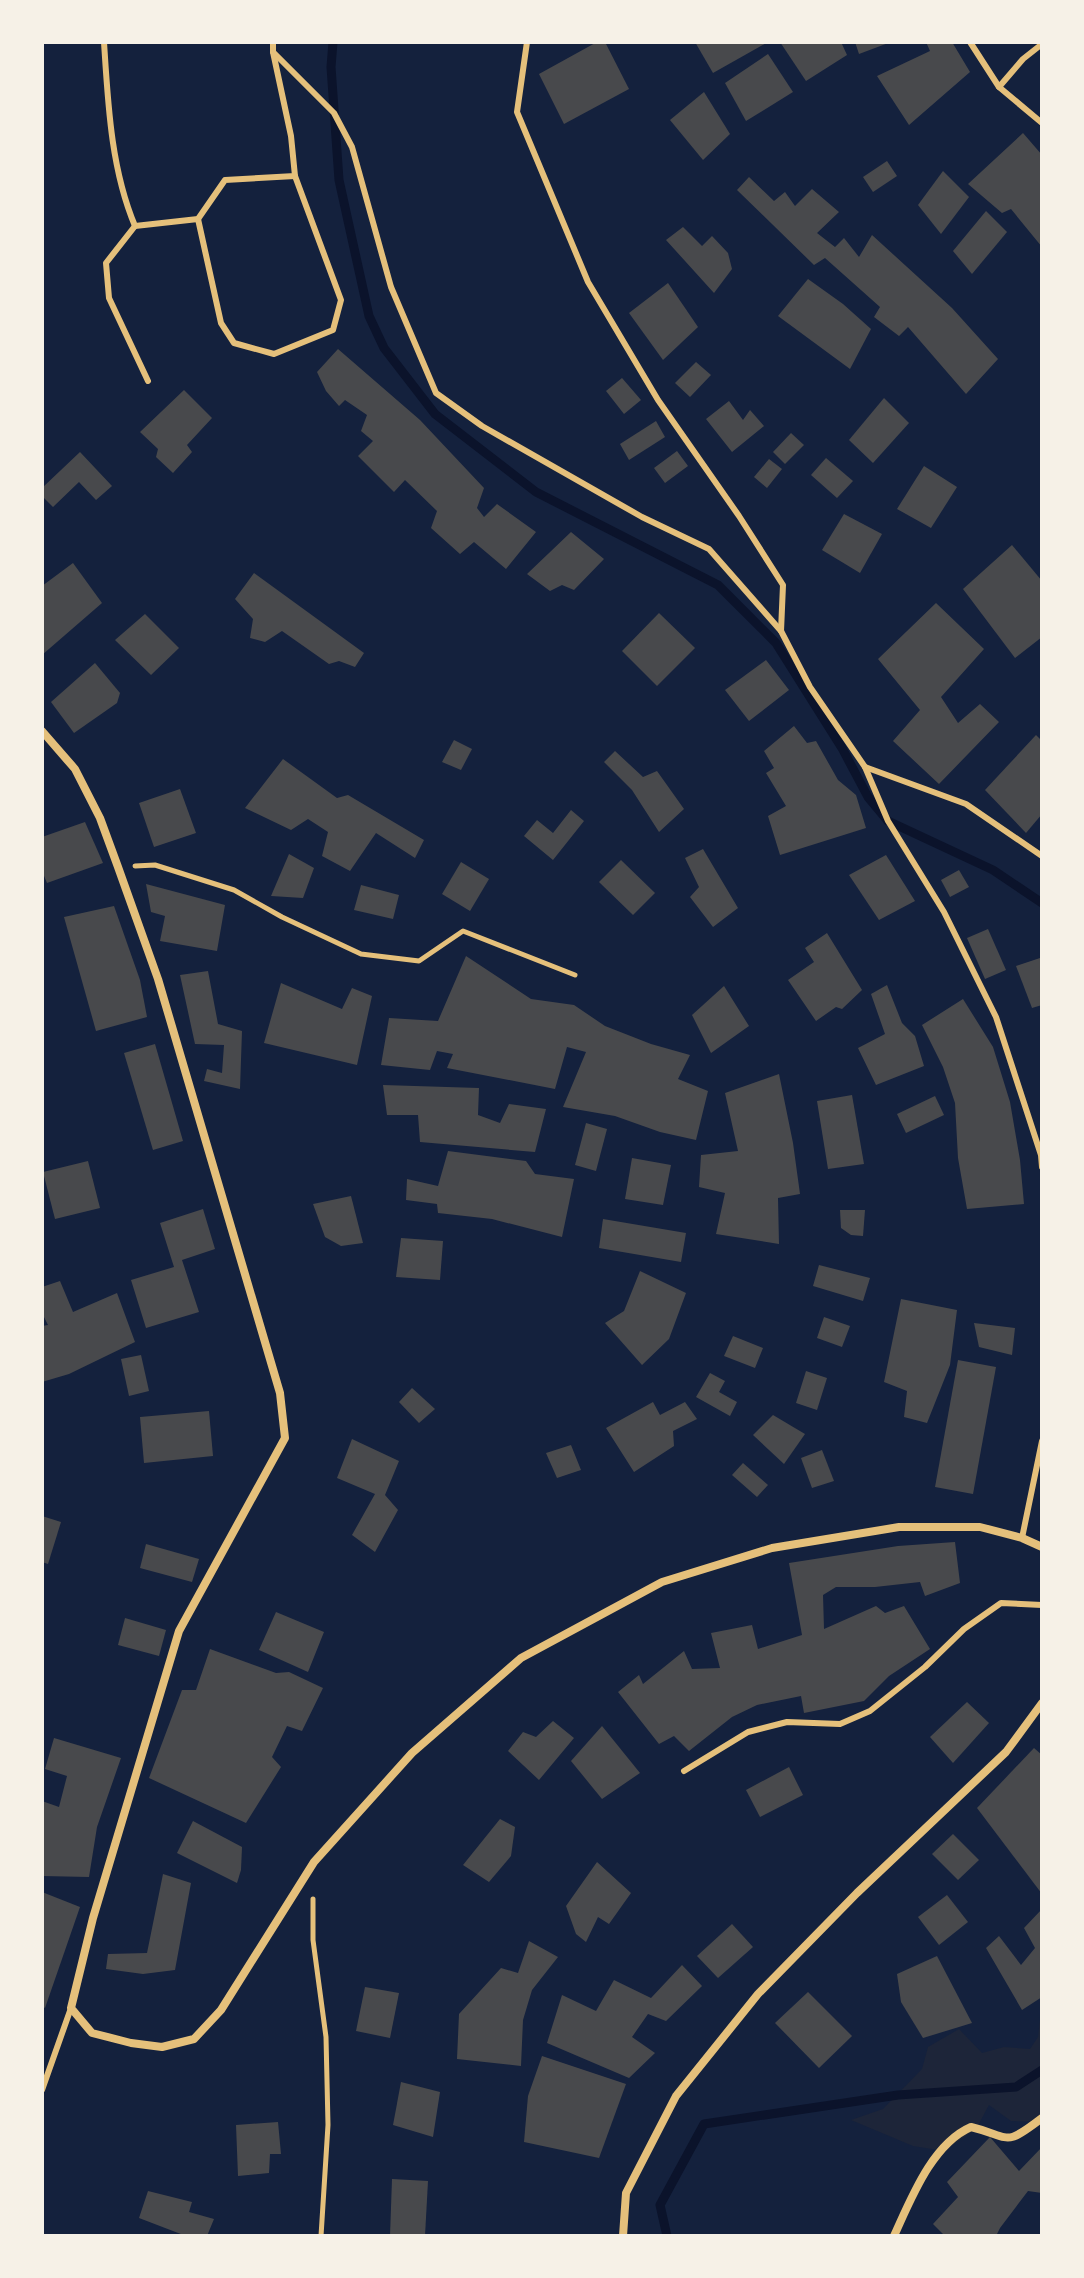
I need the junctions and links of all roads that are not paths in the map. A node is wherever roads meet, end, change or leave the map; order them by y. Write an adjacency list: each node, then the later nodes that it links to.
1 (104, 42): 11 (lane)
2 (273, 42): 6 (lane)
3 (527, 42): 13 (lane)
4 (970, 42): 7 (lane)
5 (1042, 44): 7 (lane)
6 (273, 52): 9 (lane); 13 (lane)
7 (999, 87): 8 (lane)
8 (1042, 123)
9 (295, 176): 10 (lane); 10 (lane)
10 (198, 219): 11 (lane)
11 (135, 226): 12 (lane)
12 (148, 381)
13 (781, 631): 15 (lane)
14 (42, 731): 24 (street)
15 (865, 767): 16 (lane); 17 (lane)
16 (1042, 856)
17 (1042, 1167)
18 (1042, 1441): 19 (lane)
19 (1022, 1538): 20 (street); 24 (street)
20 (1042, 1547)
21 (1042, 1605): 23 (lane)
22 (1042, 1703): 27 (street)
23 (684, 1771)
24 (71, 2008): 25 (lane)
25 (42, 2090)
26 (1042, 2118): 28 (street)
27 (623, 2236)
28 (894, 2236)

